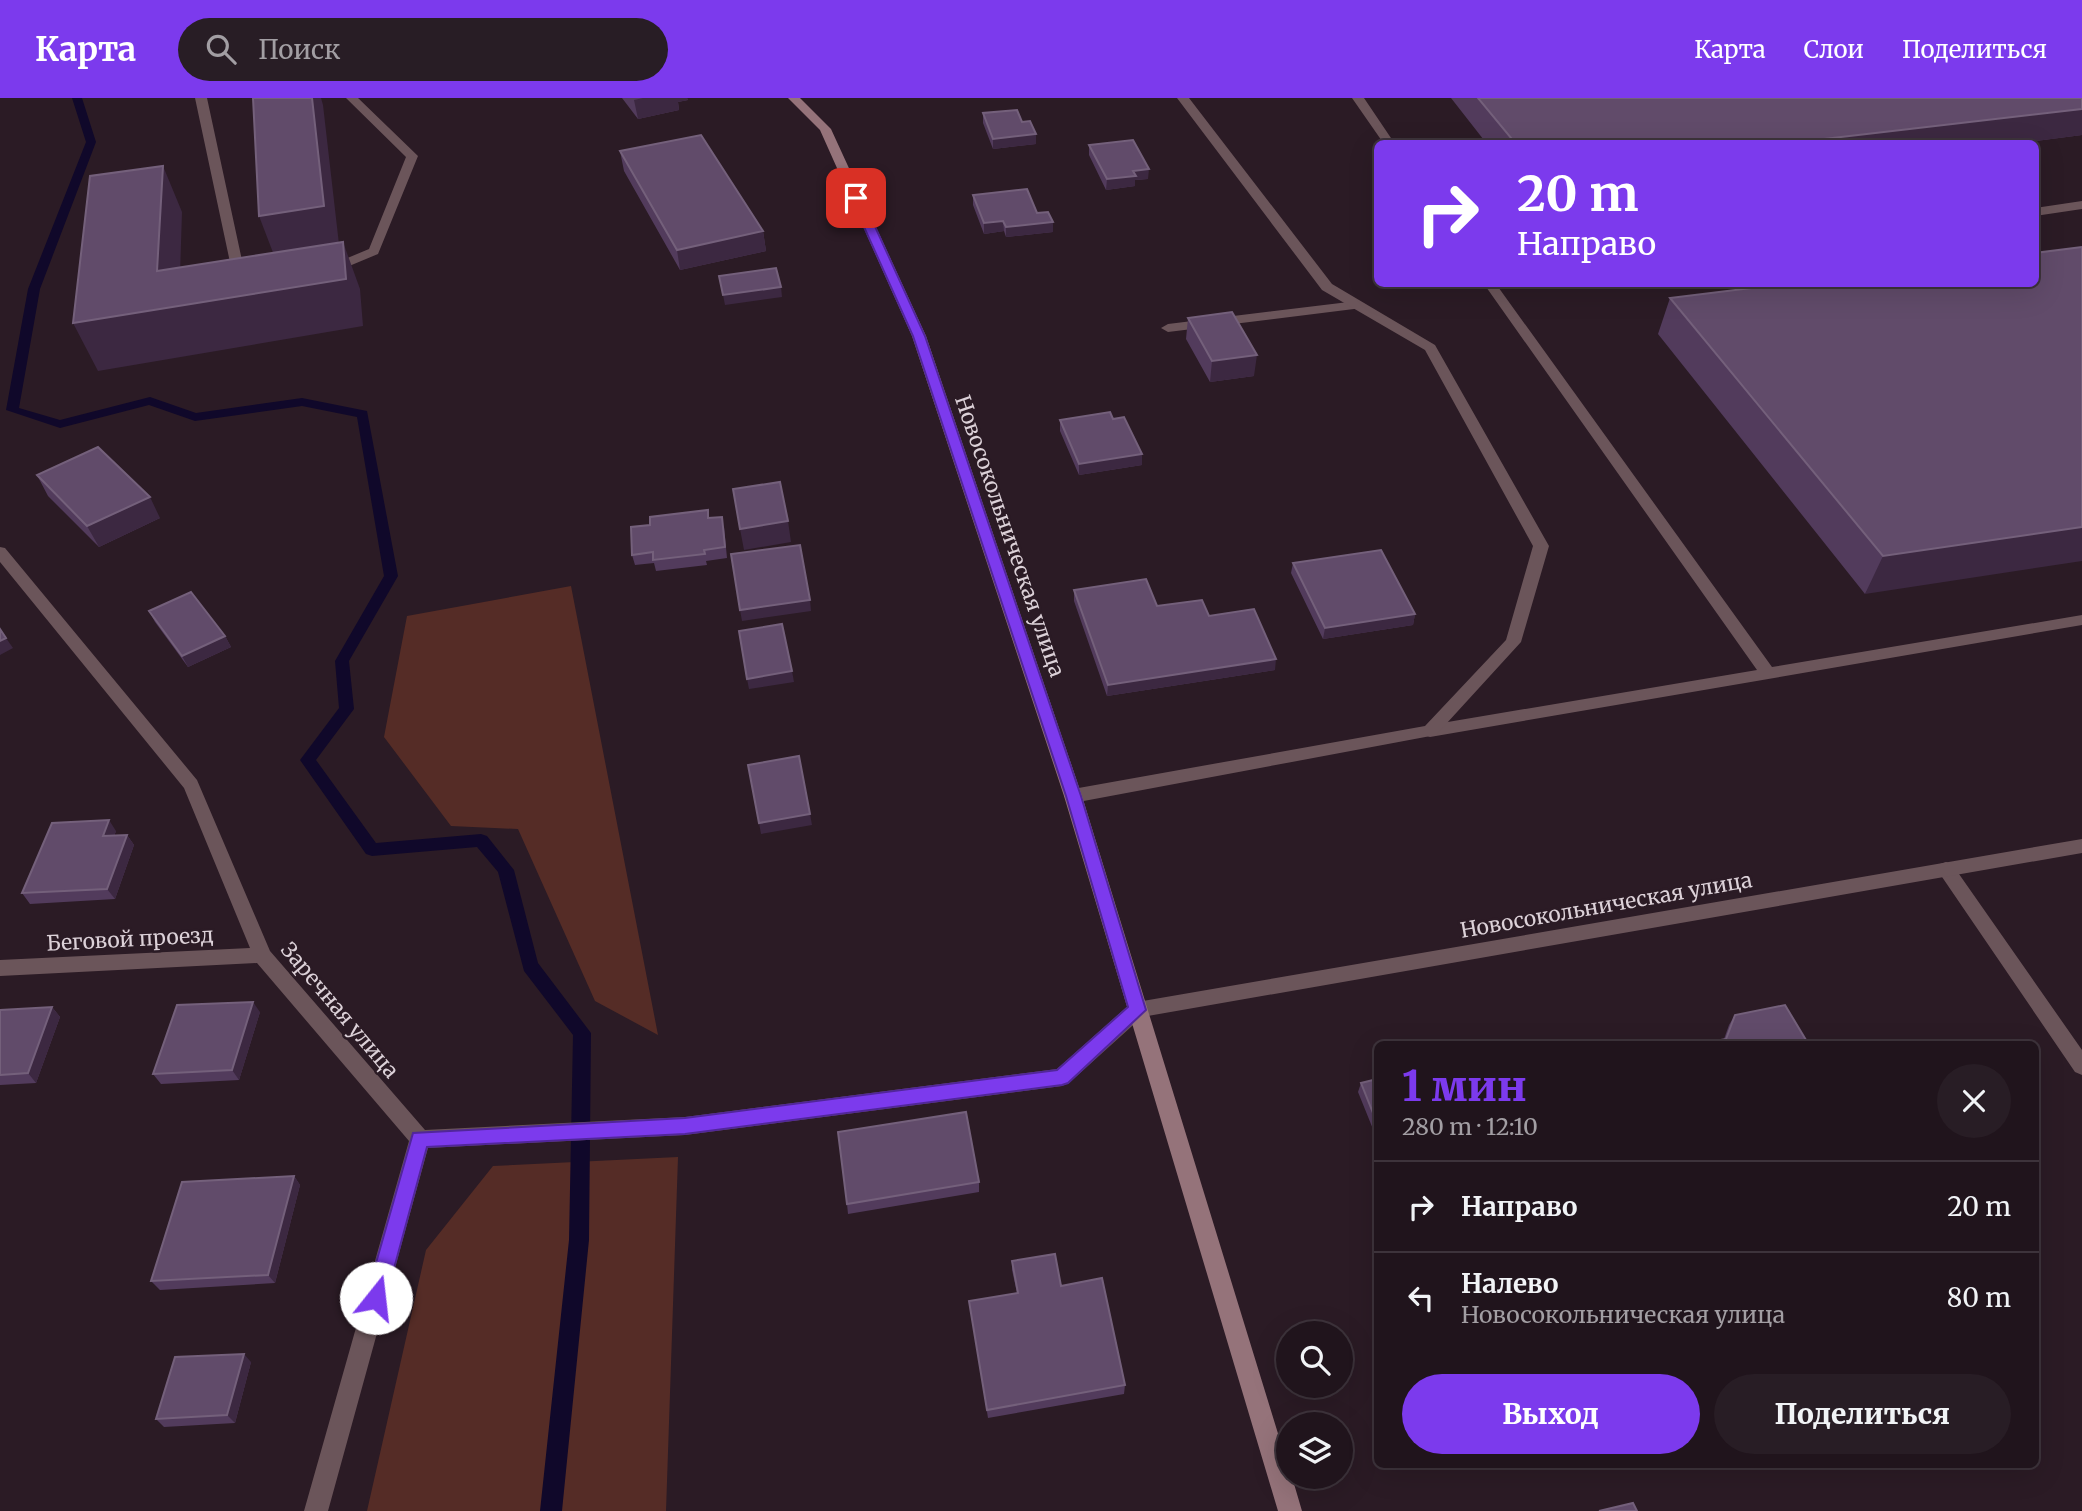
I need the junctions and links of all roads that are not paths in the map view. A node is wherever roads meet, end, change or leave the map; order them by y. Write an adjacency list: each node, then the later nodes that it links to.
1 (201, 98): 10 (street)
2 (352, 98): 9 (street)
3 (794, 98): 19 (main road, Новосокольническая улица)
4 (1183, 98): 12 (street)
5 (1358, 98): 6 (street)
6 (1387, 140)
7 (2082, 205): 8 (street)
8 (2039, 211)
9 (322, 271)
10 (258, 278)
11 (1492, 287): 17 (street)
12 (1357, 305): 13 (street); 18 (street)
13 (1168, 328)
14 (0, 552): 15 (street, Заречная улица)
15 (7, 572): 22 (street, Заречная улица)
16 (2082, 620): 17 (street)
17 (1769, 675): 18 (street)
18 (1430, 732): 19 (street)
19 (1073, 796): 24 (main road, Новосокольническая улица)
20 (2082, 846): 21 (street, Новосокольническая улица)
21 (1946, 869): 24 (street, Новосокольническая улица); 25 (street)
22 (262, 955): 23 (street, Беговой проезд); 26 (street, Заречная улица)
23 (0, 968)
24 (1137, 1010): 26 (street); 28 (main road, Новосокольническая улица)
25 (2082, 1066)
26 (420, 1139): 27 (street)
27 (316, 1511)
28 (1290, 1511)

